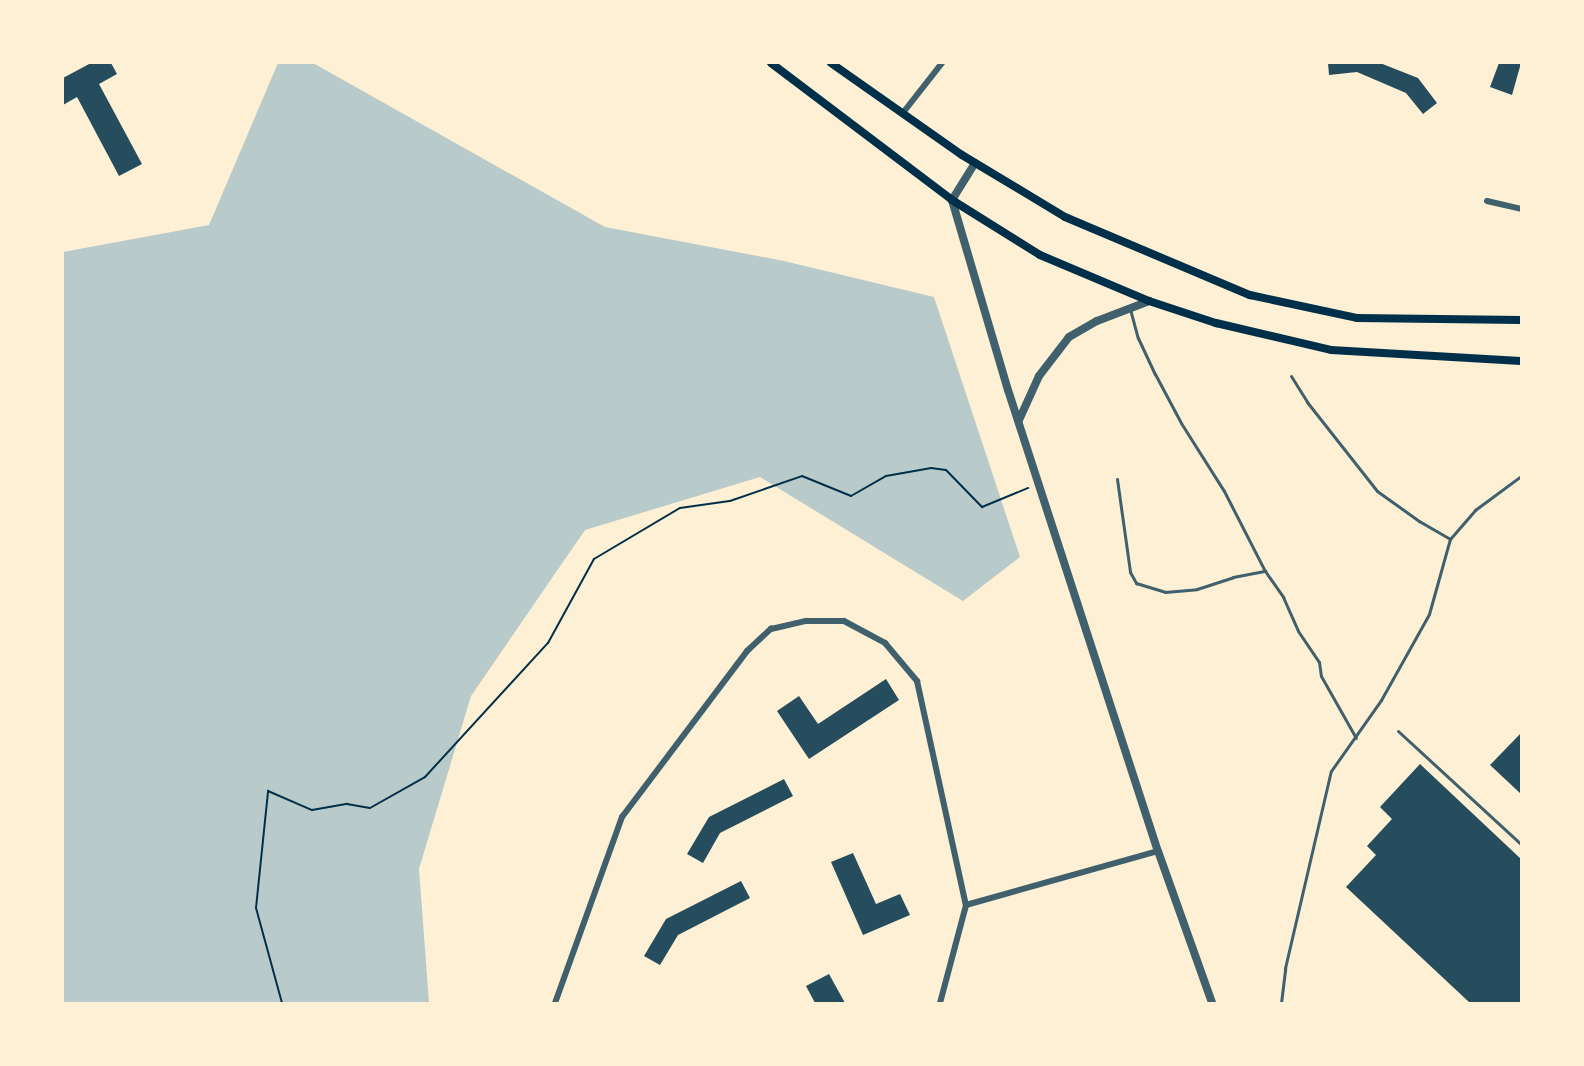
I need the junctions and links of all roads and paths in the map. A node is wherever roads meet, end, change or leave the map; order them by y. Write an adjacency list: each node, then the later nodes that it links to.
1 (771, 63): 6 (main road)
2 (831, 63): 4 (main road)
3 (942, 63): 4 (street)
4 (902, 114): 5 (main road)
5 (975, 164): 6 (street); 11 (main road)
6 (952, 200): 9 (main road); 14 (street)
7 (1487, 201): 8 (street)
8 (1521, 209)
9 (1149, 302): 10 (street); 12 (main road)
10 (1130, 308): 14 (street); 19 (lane)
11 (1521, 320)
12 (1521, 361)
13 (1291, 376): 18 (lane)
14 (1019, 420): 17 (street)
15 (1521, 476): 18 (lane)
16 (1117, 478): 19 (lane)
17 (1039, 483): 23 (street); 25 (path)
18 (1450, 539): 21 (lane)
19 (1265, 571): 21 (lane)
20 (1398, 731): 22 (lane)
21 (1356, 738): 29 (lane)
22 (1521, 844)
23 (1158, 851): 24 (street); 28 (street)
24 (966, 905): 26 (street); 27 (street)
25 (282, 1003)
26 (555, 1003)
27 (940, 1003)
28 (1212, 1003)
29 (1281, 1003)

